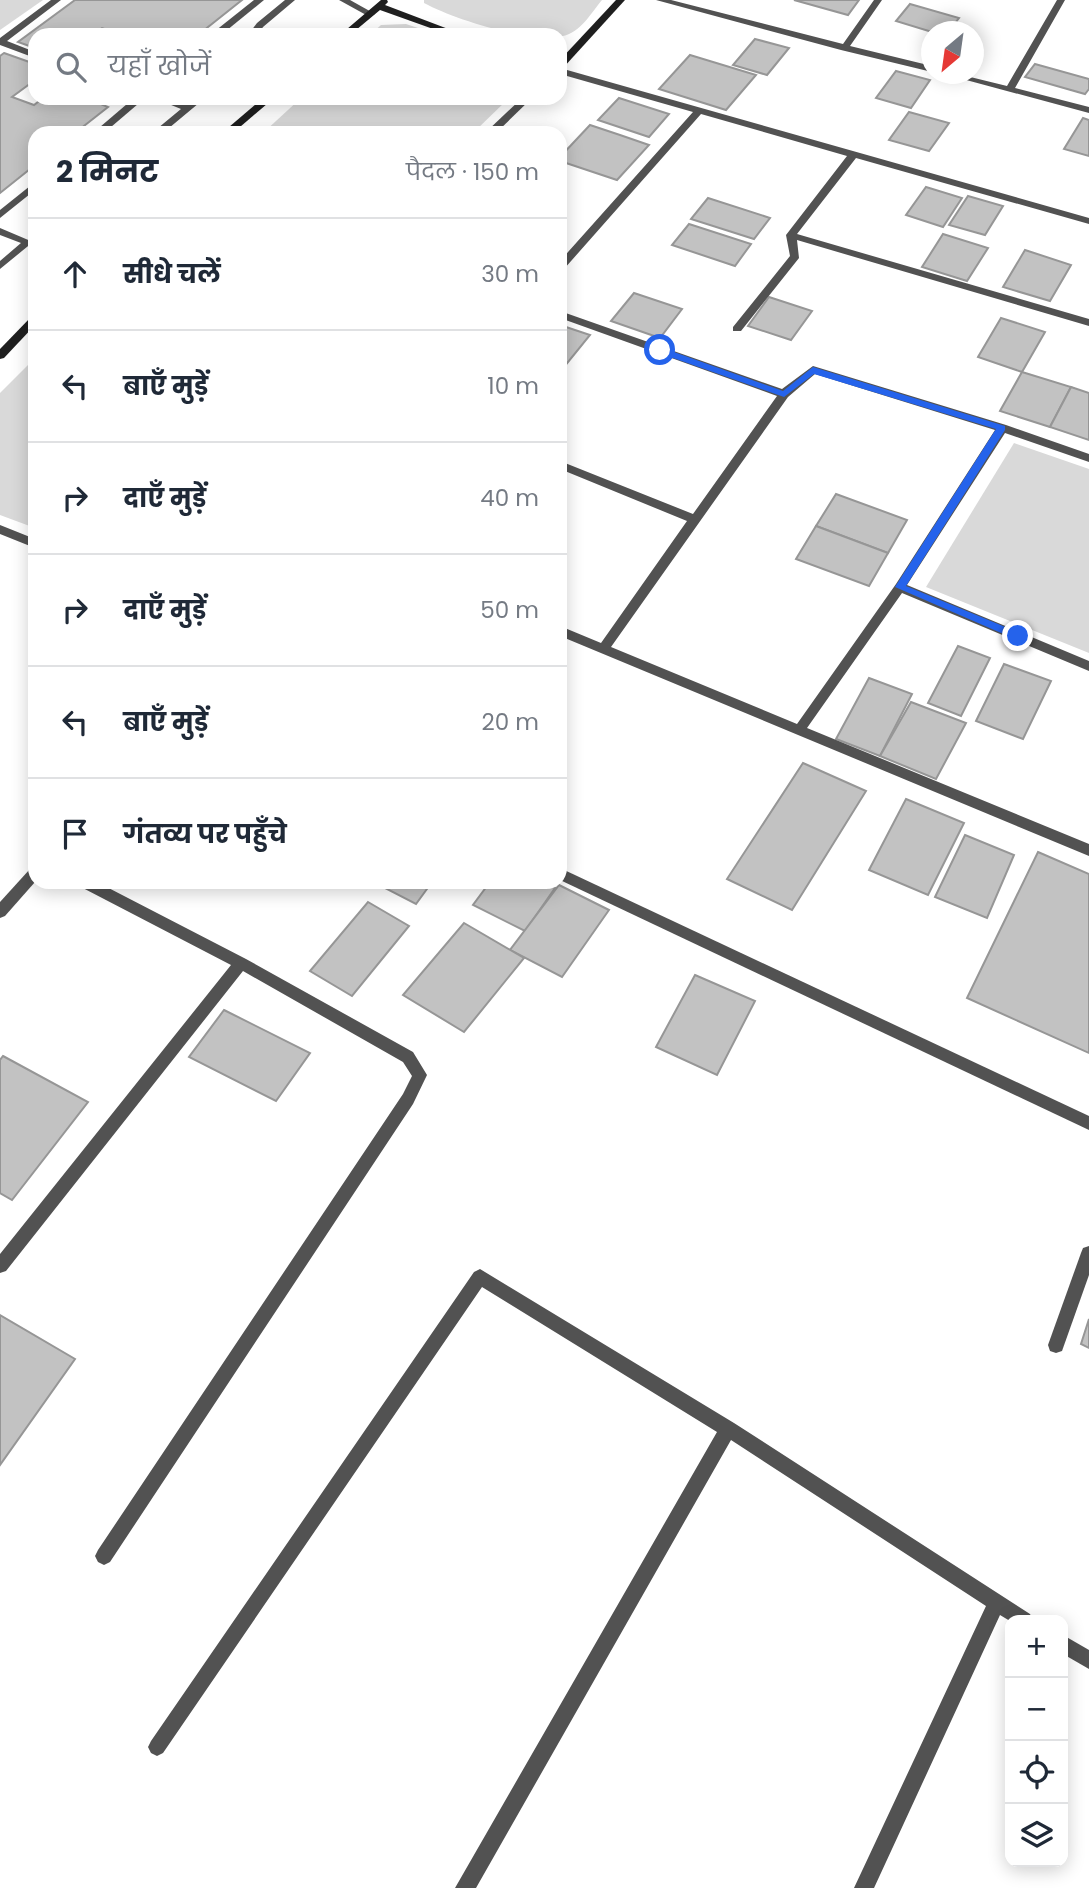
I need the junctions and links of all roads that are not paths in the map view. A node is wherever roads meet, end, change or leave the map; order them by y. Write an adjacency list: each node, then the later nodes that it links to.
1 (57, 0): 15 (street)
2 (260, 0): 11 (street)
3 (291, 0): 12 (street)
4 (343, 0): 10 (street)
5 (621, 0): 18 (street)
6 (660, 0): 16 (street)
7 (878, 0): 16 (street)
8 (1061, 0): 22 (street)
9 (383, 3): 10 (street); 14 (street)
10 (370, 14): 13 (street)
11 (224, 28)
12 (258, 28)
13 (353, 28)
14 (442, 28)
15 (0, 42): 17 (street)
16 (844, 48): 19 (street)
17 (28, 52)
18 (567, 61)
19 (921, 66)
20 (567, 71): 30 (street)
21 (984, 82): 22 (street)
22 (1010, 88): 29 (street)
23 (132, 105): 31 (street)
24 (179, 105): 28 (street)
25 (191, 105): 28 (street)
26 (261, 105): 33 (street)
27 (520, 105): 34 (street)
28 (187, 108): 32 (street)
29 (1089, 110)
30 (699, 111): 35 (street); 43 (street)
31 (106, 126)
32 (166, 126)
33 (235, 126)
34 (497, 126)
35 (852, 156): 38 (street); 40 (street)
36 (28, 192): 37 (street)
37 (0, 215)
38 (1089, 221)
39 (0, 232): 41 (street)
40 (791, 235): 46 (street); 48 (street)
41 (28, 240)
42 (28, 245): 44 (street)
43 (567, 259)
44 (0, 266)
45 (567, 316): 50 (street)
46 (1089, 323)
47 (28, 326): 49 (street)
48 (737, 329)
49 (0, 355)
50 (784, 394): 51 (street); 54 (street)
51 (1002, 428): 52 (street); 57 (street)
52 (1089, 458)
53 (567, 468): 54 (street)
54 (696, 520): 59 (street)
55 (0, 530): 56 (street)
56 (28, 541)
57 (900, 587): 60 (street); 61 (street)
58 (567, 634): 59 (street)
59 (603, 649): 61 (street)
60 (1089, 666)
61 (799, 730): 62 (street)
62 (1089, 850)
63 (567, 877): 68 (street)
64 (28, 881): 66 (street)
65 (98, 889): 67 (street)
66 (0, 912)
67 (241, 963): 70 (street); 73 (street)
68 (1089, 1123)
69 (1089, 1253): 71 (street)
70 (0, 1266)
71 (1056, 1345)
72 (728, 1429): 74 (street); 78 (street); 79 (street)
73 (104, 1556)
74 (996, 1604): 75 (street); 80 (street)
75 (1015, 1615)
76 (1068, 1647): 77 (street)
77 (1089, 1660)
78 (157, 1747)
79 (465, 1888)
80 (864, 1888)

